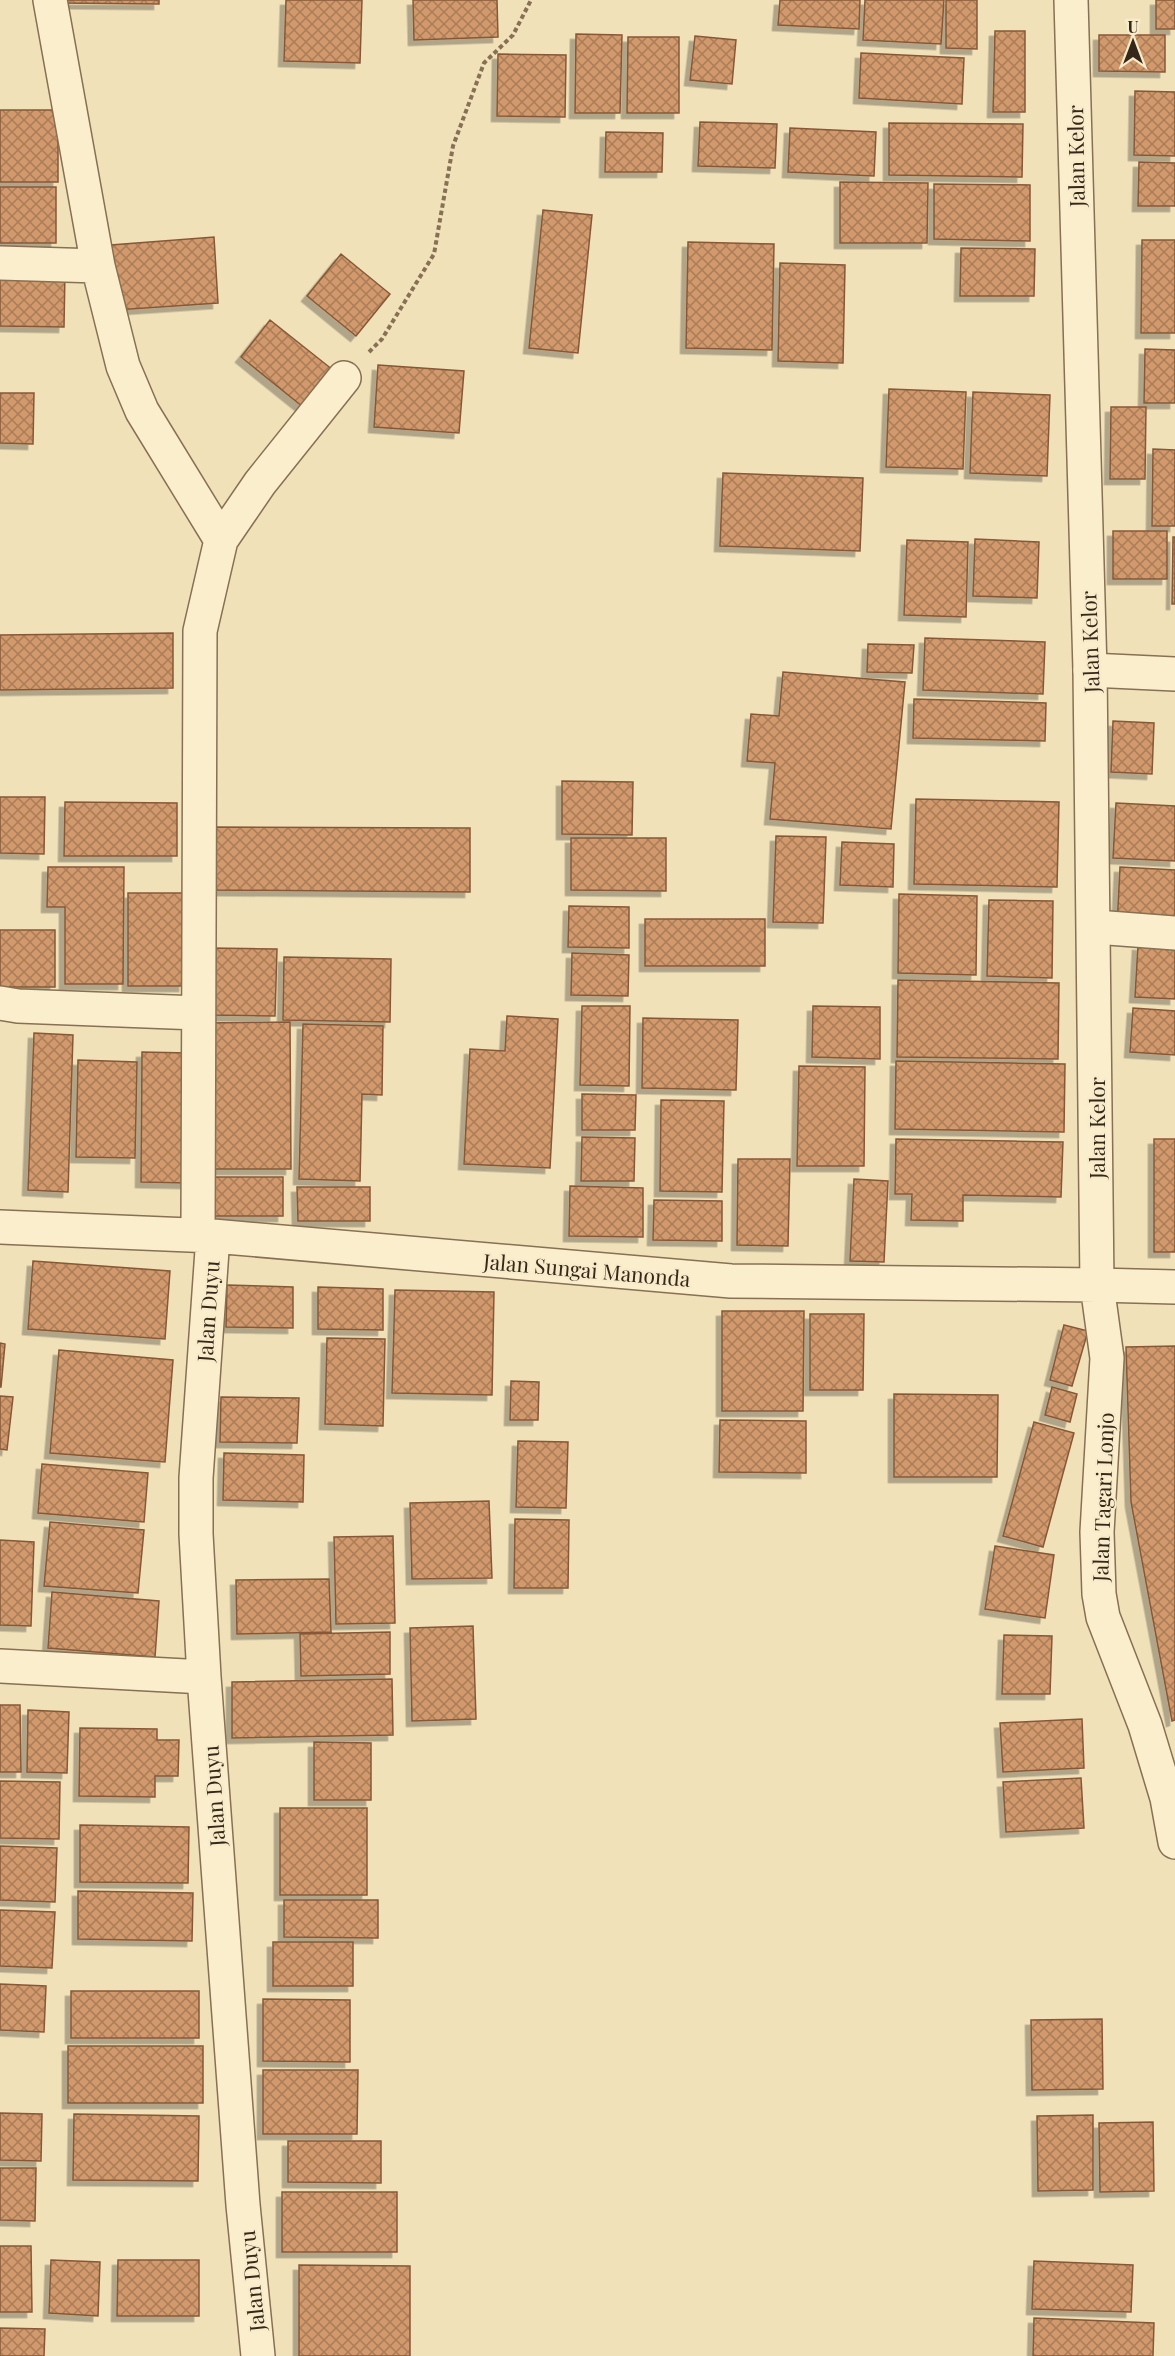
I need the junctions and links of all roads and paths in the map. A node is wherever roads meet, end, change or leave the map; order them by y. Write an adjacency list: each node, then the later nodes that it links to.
1 (50, 0): 5 (street)
2 (531, 0): 6 (path)
3 (1071, 0): 8 (street, Jalan Kelor)
4 (0, 263): 5 (street)
5 (98, 266): 7 (street)
6 (344, 378): 7 (street)
7 (221, 540): 13 (street, Jalan Duyu)
8 (1090, 670): 9 (street); 10 (street, Jalan Kelor)
9 (1175, 674)
10 (1095, 927): 11 (street); 16 (street, Jalan Kelor)
11 (1175, 933)
12 (0, 1003): 13 (street)
13 (198, 1013): 15 (street, Jalan Duyu)
14 (0, 1227): 15 (street, Jalan Sungai Manonda)
15 (205, 1235): 16 (street, Jalan Sungai Manonda); 19 (street, Jalan Duyu)
16 (1097, 1285): 17 (street, Jalan Sungai Manonda); 20 (street, Jalan Tagari Lonjo)
17 (1175, 1287)
18 (0, 1666): 19 (street)
19 (204, 1677): 21 (street, Jalan Duyu)
20 (1175, 1842)
21 (258, 2356)

